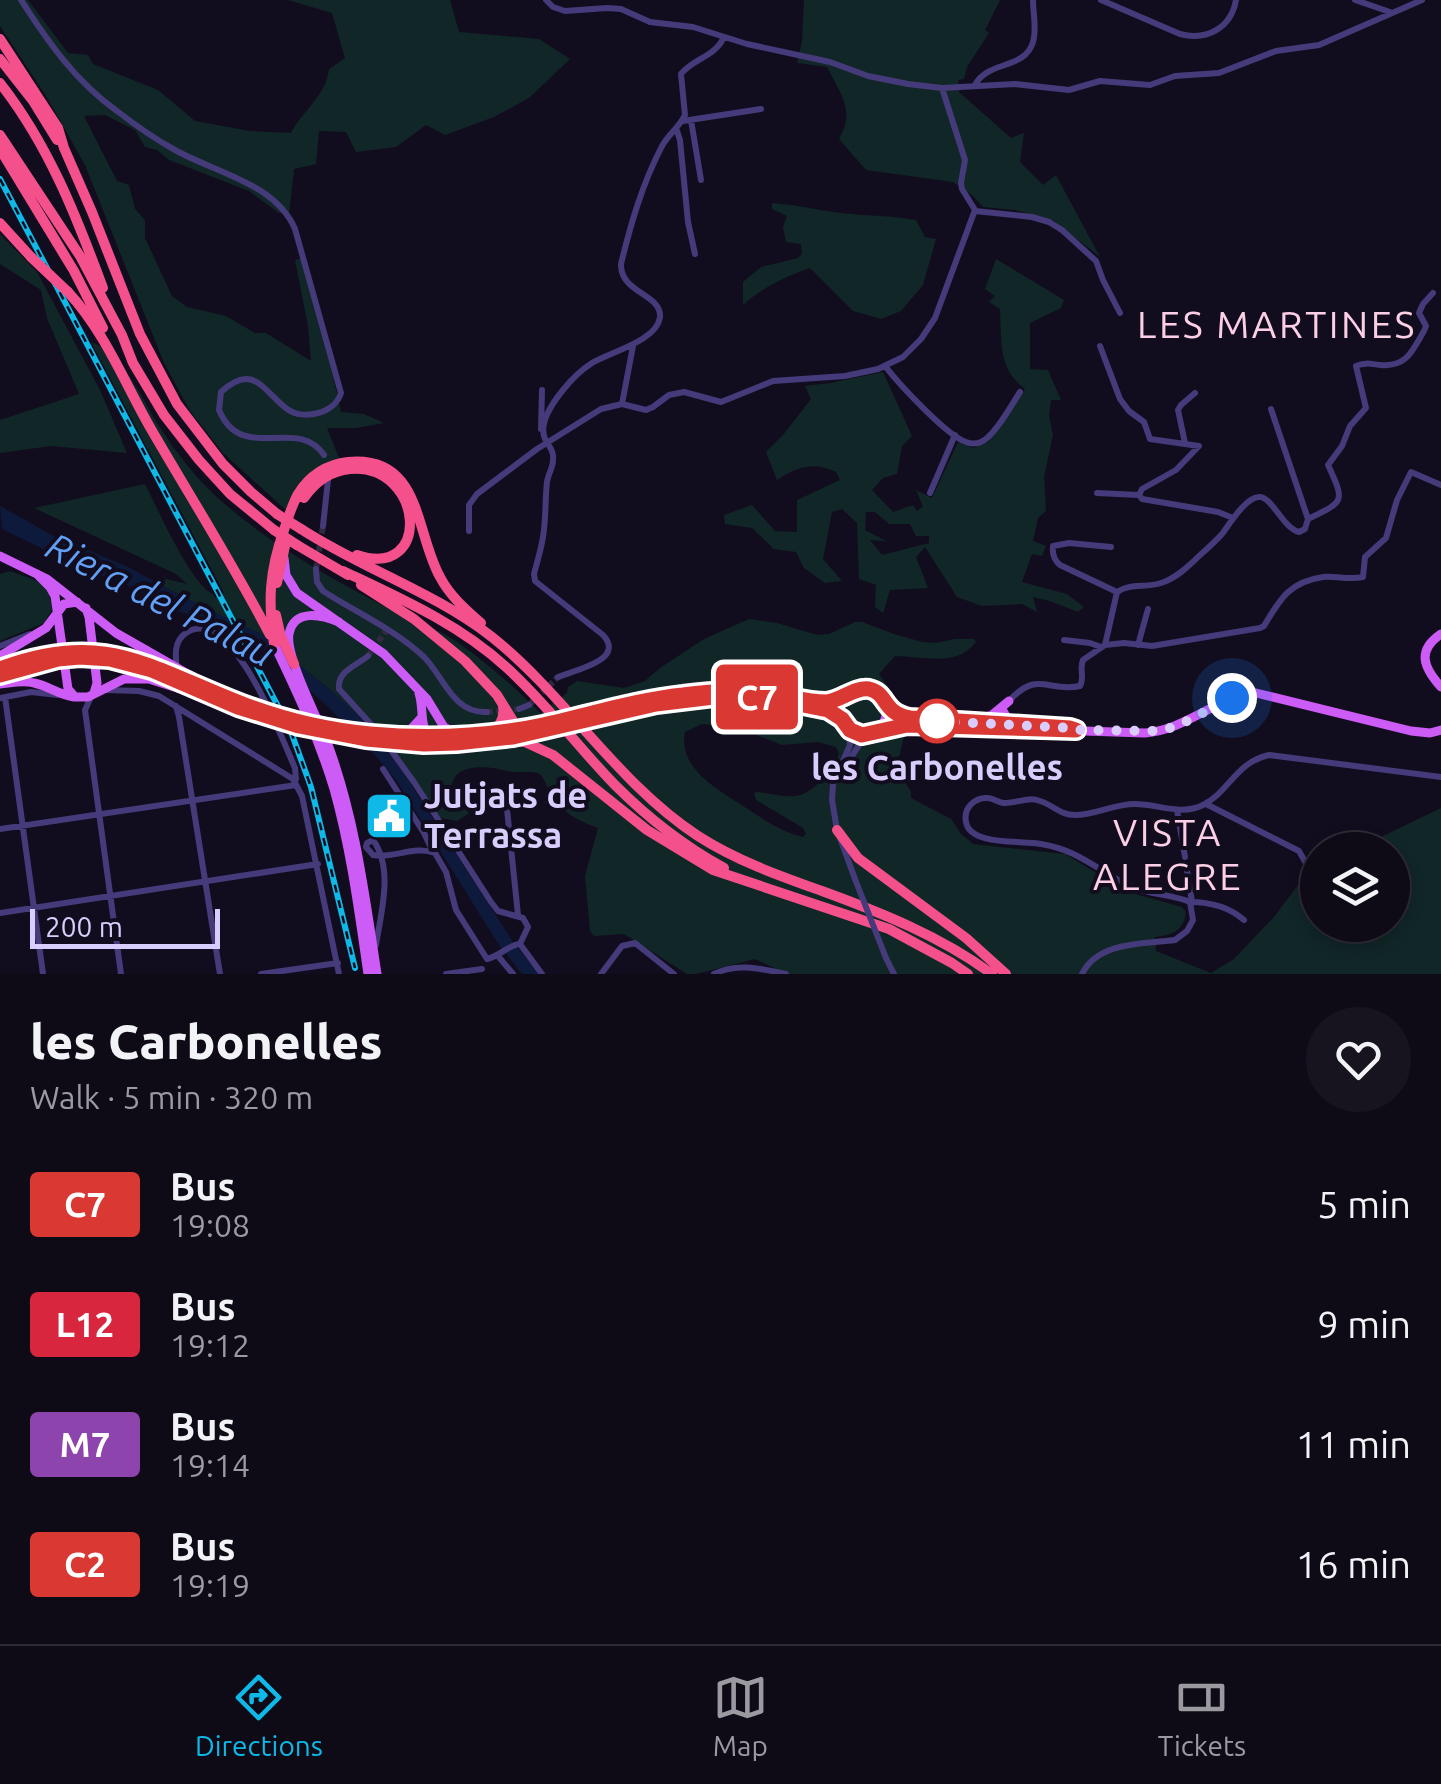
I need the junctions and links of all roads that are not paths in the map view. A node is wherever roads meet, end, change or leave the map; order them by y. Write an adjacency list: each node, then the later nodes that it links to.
1 (21, 0): 41 (street)
2 (546, 0): 9 (street)
3 (1034, 0): 13 (street)
4 (1101, 0): 5 (street)
5 (1236, 0)
6 (1355, 0): 8 (street)
7 (1422, 0): 8 (street)
8 (1390, 12): 13 (street)
9 (724, 37): 14 (street); 16 (street)
10 (0, 39): 20 (highway)
11 (0, 59): 20 (highway)
12 (0, 83): 27 (highway)
13 (975, 86): 14 (street)
14 (942, 88): 22 (street)
15 (760, 108): 16 (street)
16 (687, 121): 17 (street); 21 (street)
17 (676, 128): 24 (street); 28 (street)
18 (0, 135): 27 (highway)
19 (0, 148): 30 (highway)
20 (64, 148): 50 (highway, bridge)
21 (701, 180)
22 (975, 210): 26 (street); 31 (street)
23 (0, 223): 30 (highway, bridge)
24 (695, 254)
25 (1432, 293): 48 (street)
26 (1120, 313)
27 (122, 335): 56 (highway, bridge)
28 (633, 345): 35 (street); 37 (street)
29 (1100, 346): 40 (street)
30 (119, 366): 67 (highway)
31 (885, 366): 35 (street); 38 (street)
32 (542, 390): 37 (street)
33 (1020, 392): 38 (street)
34 (1194, 393): 40 (street)
35 (622, 404): 39 (street)
36 (1271, 409): 48 (street)
37 (544, 434): 39 (street)
38 (955, 436): 44 (street)
39 (548, 443): 51 (street); 78 (street)
40 (1185, 443): 46 (street)
41 (324, 455)
42 (328, 480): 49 (street)
43 (1441, 484): 70 (street)
44 (930, 493)
45 (1098, 493): 46 (street)
46 (1138, 495): 47 (street)
47 (1232, 518): 48 (street); 58 (street)
48 (1308, 519)
49 (323, 526)
50 (301, 530): 53 (highway); 71 (highway)
51 (468, 531)
52 (1111, 547): 58 (street)
53 (284, 550): 61 (highway); 63 (main road)
54 (0, 556): 57 (main road)
55 (316, 569): 96 (street)
56 (342, 571): 89 (highway); 131 (highway)
57 (37, 574): 59 (main road); 62 (main road)
58 (1116, 592): 69 (street)
59 (81, 605): 62 (main road); 75 (main road); 82 (main road)
60 (1148, 609): 70 (street)
61 (273, 611): 67 (highway); 71 (highway); 76 (highway)
62 (58, 612): 64 (main road); 85 (main road)
63 (340, 622): 76 (main road); 81 (main road)
64 (46, 628): 68 (street); 72 (main road)
65 (1441, 634): 80 (main road)
66 (1064, 640): 69 (street)
67 (274, 644): 76 (main road)
68 (0, 646)
69 (1103, 646): 70 (street); 88 (street)
70 (1138, 646)
71 (509, 652): 161 (highway)
72 (0, 656)
73 (368, 656): 137 (street)
74 (110, 657): 77 (main road, bridge); 87 (main road); 93 (main road)
75 (177, 668): 87 (main road); 119 (street)
76 (291, 668): 140 (main road); 150 (main road)
77 (0, 672)
78 (558, 677)
79 (0, 684): 83 (main road)
80 (1441, 687)
81 (418, 690): 99 (main road); 100 (main road)
82 (95, 692): 85 (main road); 90 (street); 93 (main road); 124 (street)
83 (59, 695): 85 (main road); 86 (street)
84 (848, 696): 92 (main road); 98 (main road); 102 (main road)
85 (75, 697)
86 (3, 698): 125 (street)
87 (227, 698): 97 (main road)
88 (1009, 701): 95 (main road); 101 (main road)
89 (503, 704): 107 (highway); 111 (highway)
90 (176, 705): 119 (street); 121 (street)
91 (529, 705): 94 (street)
92 (887, 706): 101 (main road); 110 (main road)
93 (238, 707): 97 (main road)
94 (519, 708)
95 (1003, 711): 103 (main road); 104 (main road)
96 (488, 712)
97 (264, 714): 113 (main road, bridge)
98 (592, 716): 102 (main road); 105 (main road, bridge)
99 (437, 717): 112 (main road); 114 (main road)
100 (422, 718): 112 (main road); 113 (main road)
101 (969, 722): 103 (main road)
102 (845, 724): 110 (main road); 117 (street)
103 (999, 724): 104 (main road); 106 (main road)
104 (1016, 724): 108 (main road)
105 (544, 728): 107 (highway); 111 (main road)
106 (983, 728): 108 (main road); 110 (main road)
107 (518, 729): 111 (main road)
108 (1076, 730): 109 (main road)
109 (1441, 730)
110 (874, 733): 117 (street)
111 (493, 736): 114 (main road); 131 (highway)
112 (430, 737): 113 (main road); 114 (main road); 115 (main road)
113 (394, 738): 115 (main road)
114 (458, 740): 115 (main road)
115 (411, 743)
116 (383, 769): 128 (street)
117 (835, 778): 127 (street)
118 (1441, 778): 122 (street)
119 (296, 785): 121 (street); 130 (street)
120 (505, 790): 137 (street)
121 (193, 802): 124 (street); 132 (street)
122 (1206, 804): 123 (street); 129 (street)
123 (1177, 810): 134 (street); 134 (street)
124 (99, 813): 125 (street); 133 (street)
125 (24, 826): 126 (street); 135 (street)
126 (0, 829)
127 (836, 830): 159 (street, bridge); 162 (highway)
128 (432, 851): 140 (street); 142 (street)
129 (1300, 853)
130 (318, 864): 132 (street); 143 (street)
131 (744, 879): 160 (highway)
132 (206, 881): 133 (street); 147 (street)
133 (111, 895): 135 (street); 146 (street)
134 (1191, 902): 138 (street); 163 (street)
135 (34, 907): 136 (street); 145 (street)
136 (0, 912)
137 (518, 916): 139 (street)
138 (1244, 920)
139 (518, 944): 141 (street); 154 (street)
140 (374, 955): 151 (main road)
141 (500, 955): 142 (street); 153 (street)
142 (487, 959): 144 (street)
143 (338, 963): 148 (street); 149 (street)
144 (482, 971): 152 (street)
145 (43, 974)
146 (121, 974)
147 (220, 974)
148 (262, 974)
149 (339, 974)
150 (368, 974)
151 (377, 974)
152 (446, 974)
153 (513, 974)
154 (542, 974)
155 (601, 974): 156 (street)
156 (674, 974)
157 (714, 974): 158 (street)
158 (785, 974)
159 (894, 974)
160 (968, 974)
161 (992, 974)
162 (1006, 974)
163 (1082, 974)

